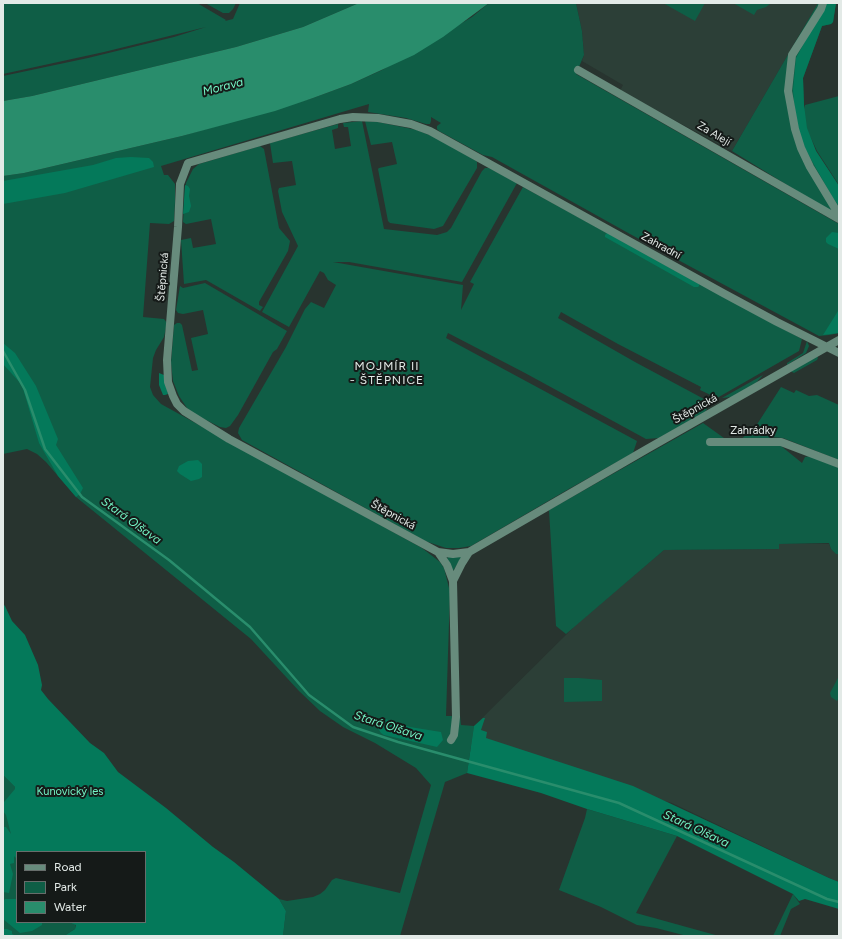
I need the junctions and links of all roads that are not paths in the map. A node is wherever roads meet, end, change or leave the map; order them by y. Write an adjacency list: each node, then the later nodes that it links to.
1 (823, 3): 4 (street)
2 (578, 70): 5 (street, Za Alejí)
3 (485, 160): 7 (street, Zahradní); 11 (street, Štěpnická)
4 (839, 214)
5 (839, 219)
6 (839, 340): 7 (street, Štěpnická)
7 (827, 347): 8 (street, Zahradní); 12 (street, Štěpnická)
8 (839, 353)
9 (710, 442): 10 (street, Zahrádky)
10 (839, 464)
11 (438, 552): 12 (street, Štěpnická); 13 (street, Štěpnická)
12 (469, 552): 13 (street, Štěpnická)
13 (453, 580): 14 (street, Štěpnická)
14 (451, 740)

